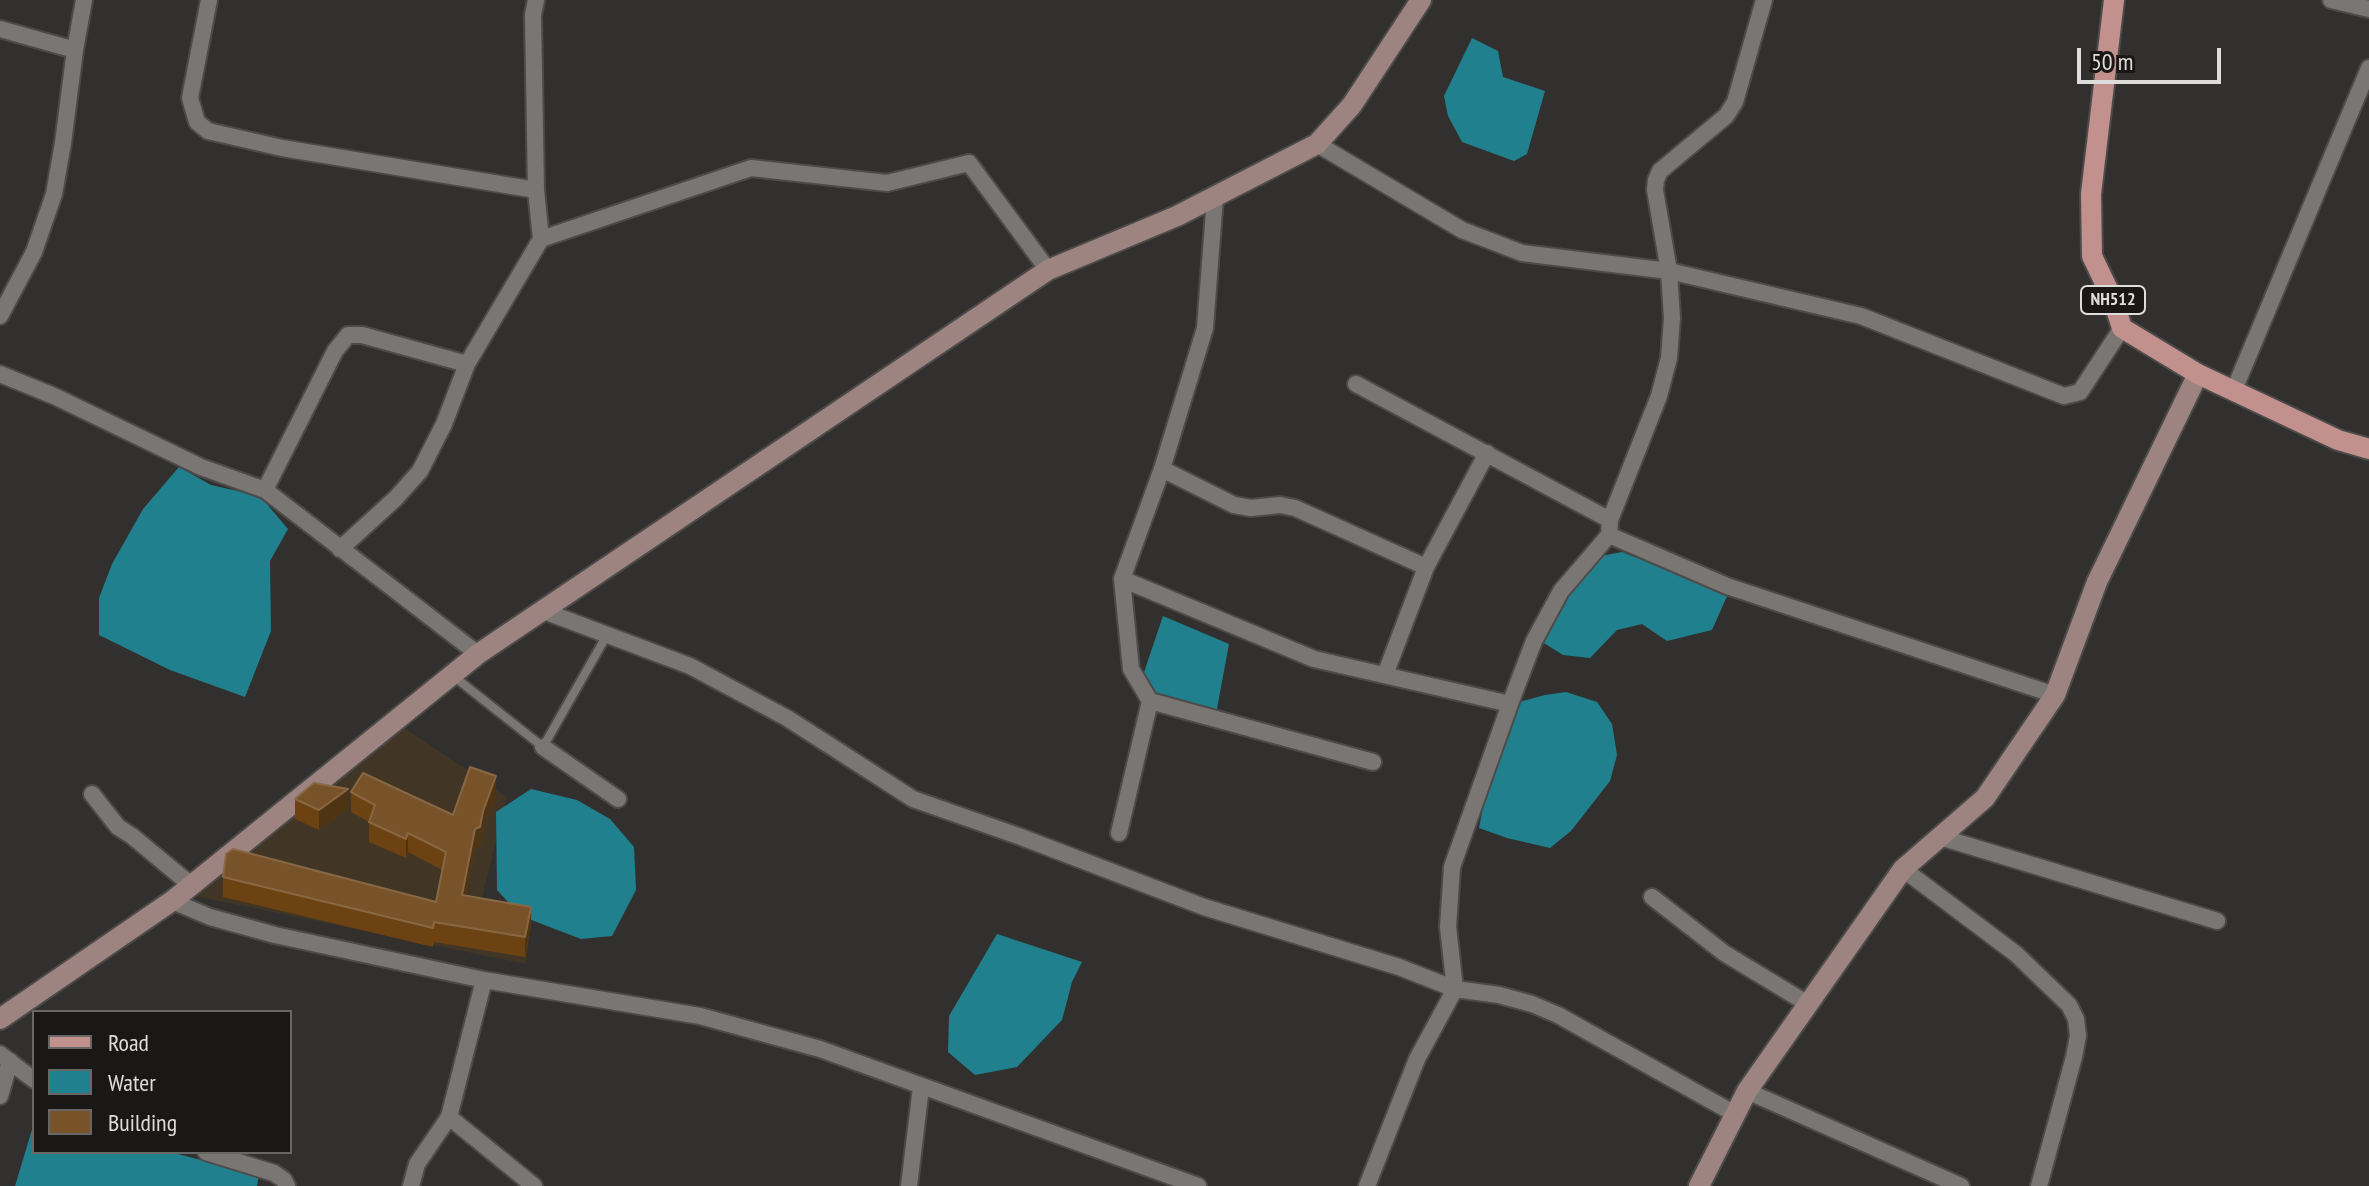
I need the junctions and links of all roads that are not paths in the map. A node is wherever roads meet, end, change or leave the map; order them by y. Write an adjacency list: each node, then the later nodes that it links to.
1 (84, 0): 10 (street)
2 (209, 0): 13 (street)
3 (536, 0): 13 (street)
4 (1421, 0): 12 (street)
5 (1764, 0): 17 (street)
6 (2114, 0): 19 (main road, NH512)
7 (2331, 0): 8 (street)
8 (2369, 9)
9 (0, 29): 10 (street)
10 (75, 50): 18 (street)
11 (2369, 68): 24 (street)
12 (1317, 144): 14 (street); 17 (street)
13 (536, 190): 15 (street)
14 (1215, 198): 16 (street); 27 (street)
15 (541, 239): 16 (street); 20 (street)
16 (1048, 270): 33 (street)
17 (1669, 271): 19 (street); 29 (street)
18 (0, 316)
19 (2122, 328): 22 (main road, NH512)
20 (467, 364): 28 (street); 30 (street)
21 (0, 374): 28 (street)
22 (2198, 374): 24 (main road, NH512); 38 (street)
23 (1356, 384): 26 (street)
24 (2234, 390): 25 (main road, NH512)
25 (2369, 449)
26 (1487, 453): 29 (street); 31 (street)
27 (1162, 469): 31 (street); 32 (street)
28 (265, 490): 30 (street)
29 (1610, 528): 38 (street); 40 (street)
30 (340, 549): 35 (street)
31 (1426, 567): 37 (street)
32 (1122, 579): 37 (street); 39 (street)
33 (541, 610): 34 (street); 35 (street)
34 (607, 635): 41 (lane); 53 (street)
35 (478, 654): 36 (street)
36 (451, 674): 41 (lane); 48 (street)
37 (1385, 675): 40 (street)
38 (2055, 695): 46 (street)
39 (1150, 701): 42 (street); 45 (street)
40 (1510, 704): 53 (street)
41 (543, 747): 44 (street)
42 (1373, 762)
43 (92, 794): 48 (street)
44 (618, 799)
45 (1119, 833)
46 (1940, 837): 47 (street); 51 (street)
47 (1903, 869): 54 (street); 73 (street)
48 (191, 885): 50 (street)
49 (1652, 897): 54 (street)
50 (172, 901): 52 (street); 55 (street)
51 (2217, 921)
52 (484, 980): 58 (street); 62 (street)
53 (1455, 989): 61 (street); 70 (street)
54 (1808, 1004): 59 (street)
55 (0, 1019)
56 (5, 1057): 57 (street); 60 (street)
57 (32, 1078)
58 (921, 1087): 64 (street); 68 (street)
59 (1747, 1091): 61 (street); 72 (street)
60 (0, 1096)
61 (1735, 1114): 71 (street)
62 (449, 1117): 66 (street); 67 (street)
63 (212, 1154): 65 (street)
64 (1162, 1180): 69 (street)
65 (287, 1186)
66 (411, 1186)
67 (534, 1186)
68 (909, 1186)
69 (1198, 1186)
70 (1367, 1186)
71 (1699, 1186)
72 (1961, 1186)
73 (2039, 1186)

